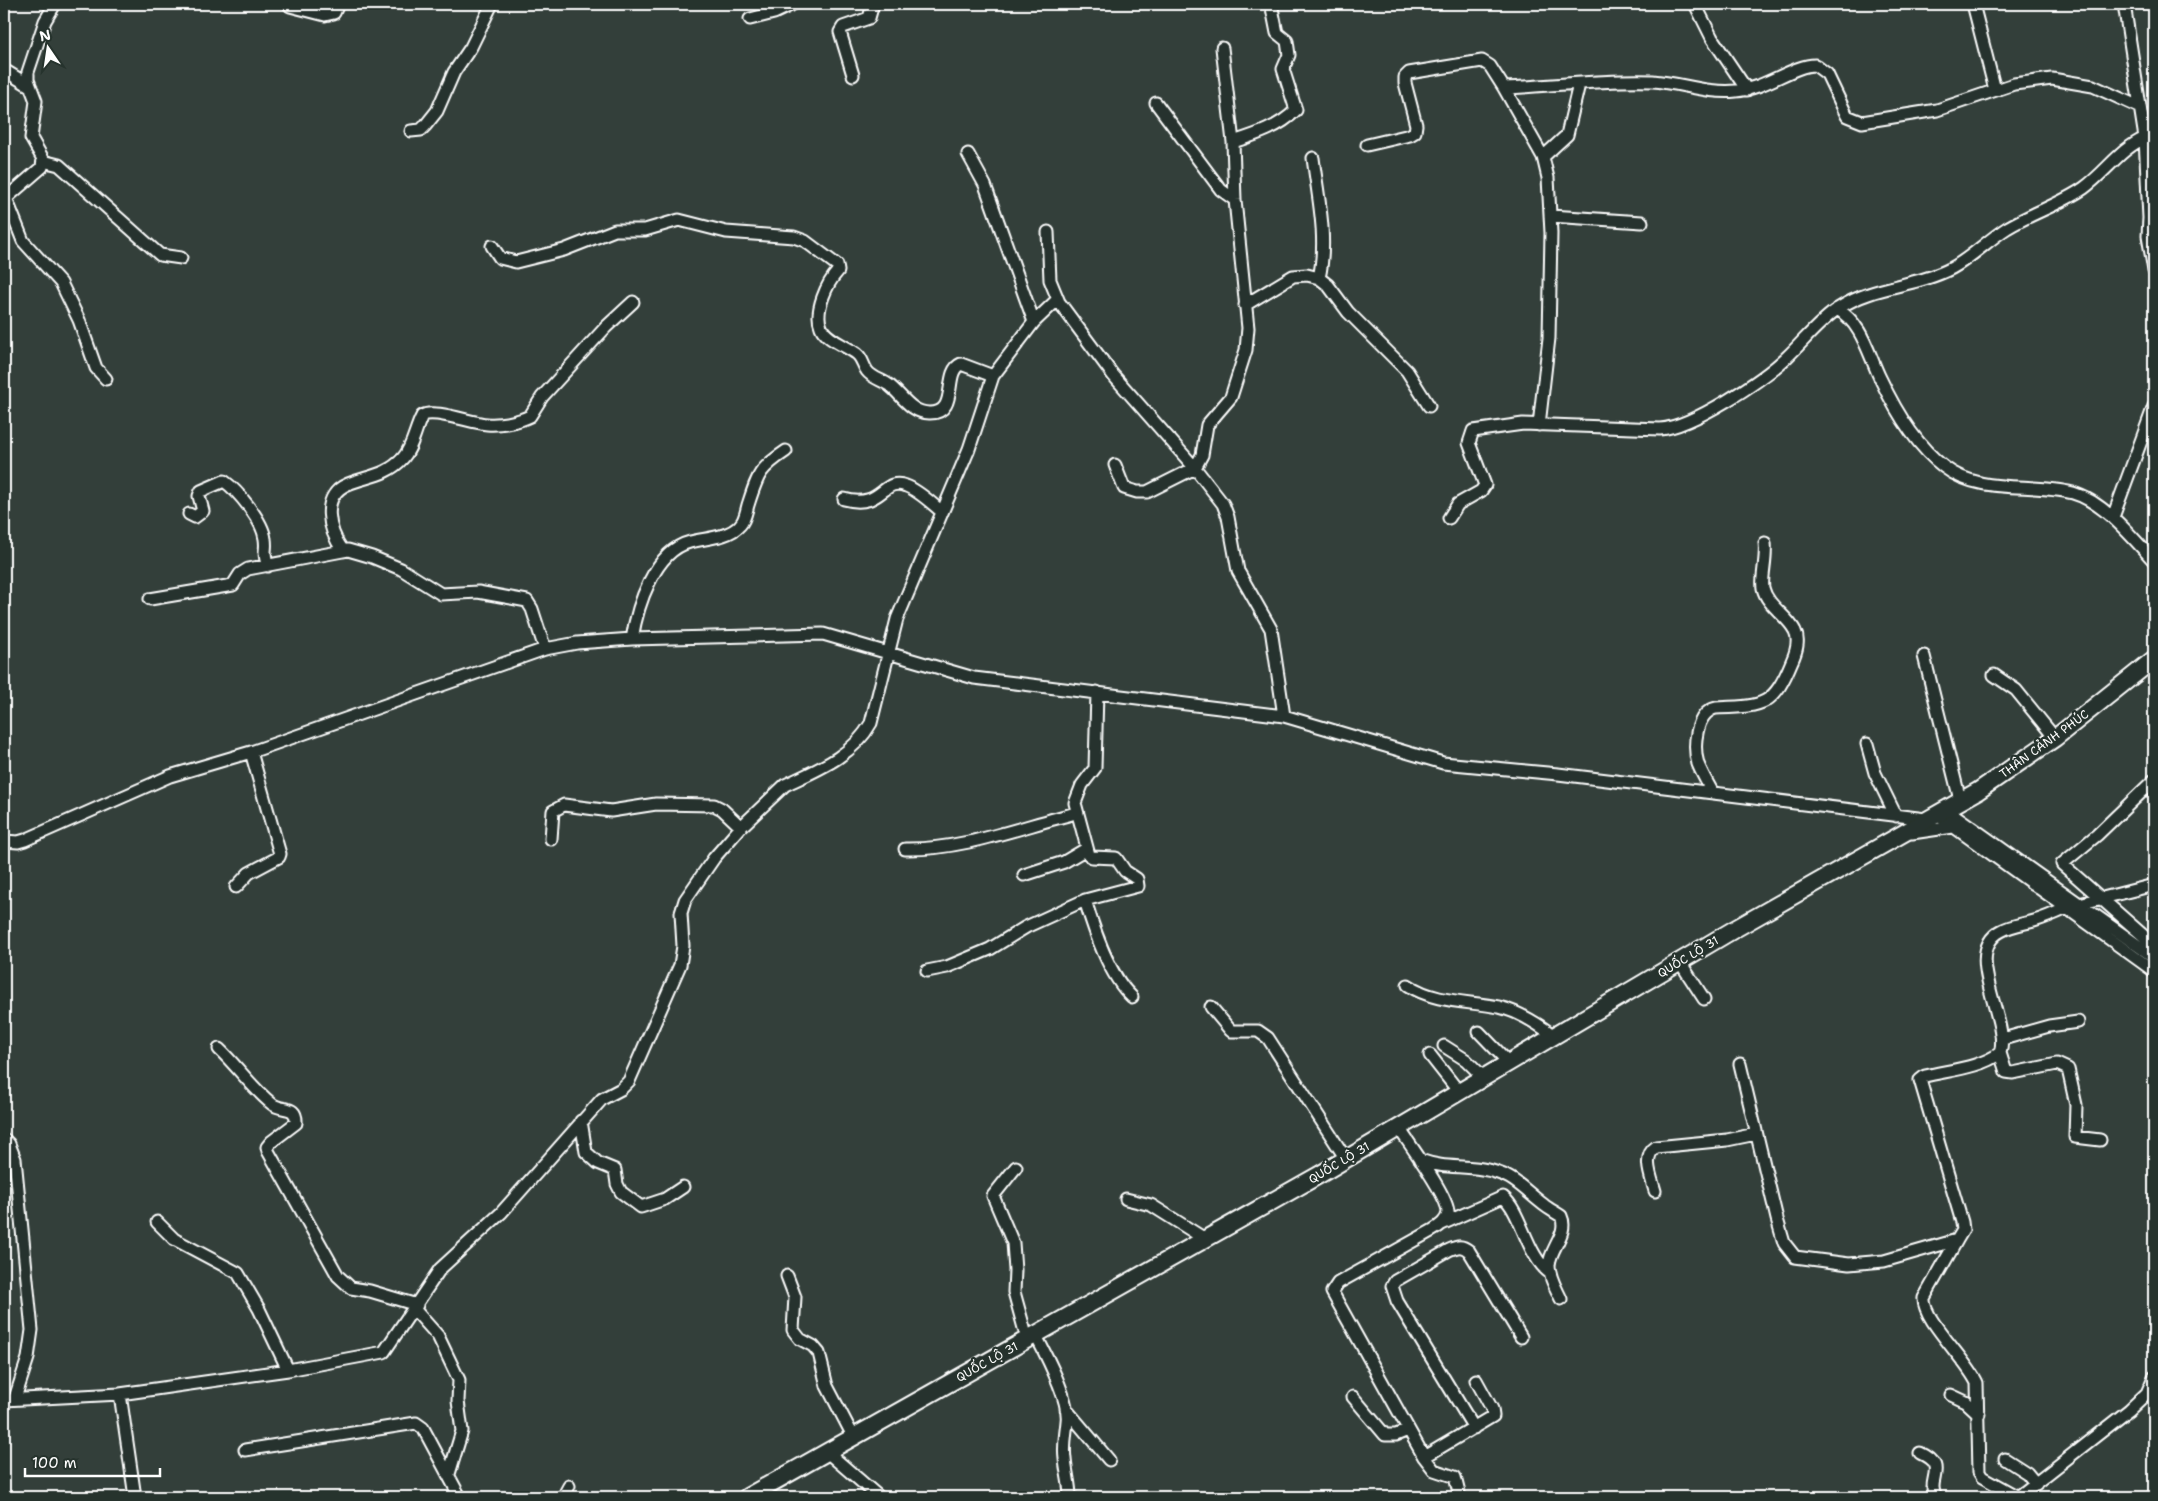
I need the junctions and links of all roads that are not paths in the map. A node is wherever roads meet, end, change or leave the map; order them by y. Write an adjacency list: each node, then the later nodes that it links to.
1 (55, 4): 16 (street)
2 (338, 4): 9 (street)
3 (492, 4): 22 (street)
4 (793, 4): 11 (street)
5 (873, 4): 14 (street)
6 (1695, 4): 18 (street)
7 (1973, 4): 19 (street)
8 (2124, 4): 21 (street)
9 (290, 6)
10 (1272, 8): 24 (street)
11 (750, 18)
12 (1222, 48): 24 (street)
13 (4, 70): 16 (street)
14 (853, 75)
15 (1579, 84): 17 (street); 18 (street); 28 (street)
16 (30, 86): 29 (street)
17 (1504, 88): 25 (street); 28 (street)
18 (1747, 90): 19 (street)
19 (1995, 90): 21 (street)
20 (1156, 104): 31 (street)
21 (2139, 107): 23 (street)
22 (411, 131)
23 (2145, 138): 33 (street); 43 (street)
24 (1233, 142): 31 (street)
25 (1367, 145)
26 (968, 154): 44 (street)
27 (1313, 158): 39 (street)
28 (1543, 158): 32 (street)
29 (43, 161): 30 (street); 37 (street)
30 (5, 199): 46 (street)
31 (1235, 200): 42 (street)
32 (1551, 216): 34 (street); 49 (street)
33 (2152, 218): 38 (street)
34 (1642, 222)
35 (1048, 232): 40 (street)
36 (492, 246): 45 (street)
37 (181, 258)
38 (2154, 271)
39 (1320, 278): 42 (street); 47 (street)
40 (1057, 300): 44 (street); 52 (street)
41 (633, 302): 59 (street)
42 (1245, 305): 52 (street)
43 (1837, 309): 49 (street); 56 (street)
44 (1034, 322): 45 (street)
45 (993, 376): 54 (street)
46 (106, 379)
47 (1430, 406)
48 (2154, 406): 56 (street)
49 (1540, 425): 57 (street)
50 (786, 451): 63 (street)
51 (1115, 465): 52 (street)
52 (1195, 468): 70 (street)
53 (844, 499): 54 (street)
54 (942, 511): 65 (street)
55 (189, 514): 61 (street)
56 (2113, 517): 60 (street)
57 (1449, 518)
58 (1765, 543): 76 (street)
59 (342, 550): 61 (street); 64 (street)
60 (2154, 560)
61 (268, 566): 62 (street)
62 (150, 599)
63 (632, 639): 64 (street); 65 (street)
64 (545, 649): 73 (street)
65 (888, 654): 69 (street); 82 (street)
66 (1924, 656): 77 (street)
67 (2154, 659): 71 (highway, THÂN CẢNH PHÚC)
68 (1994, 675): 71 (street)
69 (1097, 692): 70 (street); 78 (street)
70 (1284, 716): 76 (street)
71 (2055, 738): 75 (highway, THÂN CẢNH PHÚC)
72 (1867, 744): 80 (street)
73 (251, 752): 85 (street); 90 (street)
74 (2154, 780): 91 (street)
75 (1978, 791): 77 (highway, THÂN CẢNH PHÚC); 81 (street)
76 (1713, 793): 80 (street)
77 (1960, 800): 79 (highway, THÂN CẢNH PHÚC)
78 (1076, 813): 86 (street); 87 (street)
79 (1936, 814): 80 (street); 81 (street); 83 (highway, QUỐC LỘ 31)
80 (1896, 816)
81 (1957, 824): 83 (street); 93 (street); 94 (street)
82 (741, 827): 84 (street); 116 (street)
83 (1898, 836): 97 (highway, QUỐC LỘ 31)
84 (551, 839)
85 (4, 840)
86 (905, 849)
87 (1086, 849): 88 (street); 92 (street)
88 (1024, 875)
89 (2154, 885): 91 (street)
90 (236, 887)
91 (2101, 898): 93 (street); 95 (street)
92 (1085, 900): 98 (street); 101 (street)
93 (2079, 904): 96 (street)
94 (2066, 908): 99 (street); 107 (street)
95 (2154, 945)
96 (2154, 957)
97 (1680, 962): 102 (street); 106 (highway, QUỐC LỘ 31)
98 (927, 971)
99 (2154, 971)
100 (1408, 985): 106 (street)
101 (1132, 997)
102 (1704, 999)
103 (1211, 1008): 121 (street)
104 (2078, 1022): 107 (street)
105 (1479, 1032): 112 (street)
106 (1554, 1036): 112 (highway, QUỐC LỘ 31)
107 (2003, 1039): 110 (street)
108 (1444, 1046): 114 (street)
109 (219, 1049): 134 (street)
110 (2000, 1053): 120 (street); 130 (street)
111 (1430, 1055): 115 (street)
112 (1509, 1063): 114 (highway, QUỐC LỘ 31)
113 (1740, 1064): 118 (street)
114 (1484, 1078): 115 (highway, QUỐC LỘ 31)
115 (1459, 1092): 117 (highway, QUỐC LỘ 31)
116 (581, 1121): 124 (street); 134 (street)
117 (1399, 1128): 121 (highway, QUỐC LỘ 31); 122 (street)
118 (1756, 1134): 125 (street); 130 (street)
119 (4, 1139): 144 (street)
120 (2100, 1140)
121 (1346, 1158): 129 (highway, QUỐC LỘ 31)
122 (1420, 1160): 128 (street); 131 (street)
123 (1016, 1167): 135 (street)
124 (683, 1187)
125 (1655, 1191)
126 (1126, 1199): 129 (street)
127 (157, 1222): 137 (street)
128 (1442, 1224): 131 (street); 148 (street)
129 (1205, 1239): 135 (highway, QUỐC LỘ 31)
130 (1957, 1240): 146 (street)
131 (1550, 1273): 133 (street)
132 (786, 1276): 149 (street)
133 (1562, 1299)
134 (415, 1307): 137 (street); 156 (street)
135 (1029, 1335): 145 (street); 149 (highway, QUỐC LỘ 31)
136 (1521, 1337): 147 (street)
137 (288, 1370): 140 (street)
138 (2154, 1377): 142 (street)
139 (1476, 1380): 147 (street)
140 (120, 1394): 144 (street); 159 (street)
141 (1951, 1396): 146 (street)
142 (2150, 1396): 157 (street)
143 (1353, 1397): 148 (street)
144 (10, 1399)
145 (1066, 1409): 155 (street); 164 (street)
146 (1979, 1414): 167 (street)
147 (1474, 1428): 153 (street)
148 (1408, 1430): 153 (street)
149 (853, 1436): 151 (highway, QUỐC LỘ 31)
150 (245, 1450): 156 (street)
151 (826, 1451): 162 (highway, QUỐC LỘ 31); 163 (street)
152 (1920, 1452): 166 (street)
153 (1424, 1457): 165 (street)
154 (2005, 1459): 157 (street)
155 (1109, 1460)
156 (449, 1474): 160 (street)
157 (2036, 1484): 167 (street)
158 (569, 1486): 161 (street)
159 (135, 1497)
160 (460, 1497)
161 (563, 1497)
162 (747, 1497)
163 (879, 1497)
164 (1070, 1497)
165 (1460, 1497)
166 (1936, 1497)
167 (2018, 1497)

